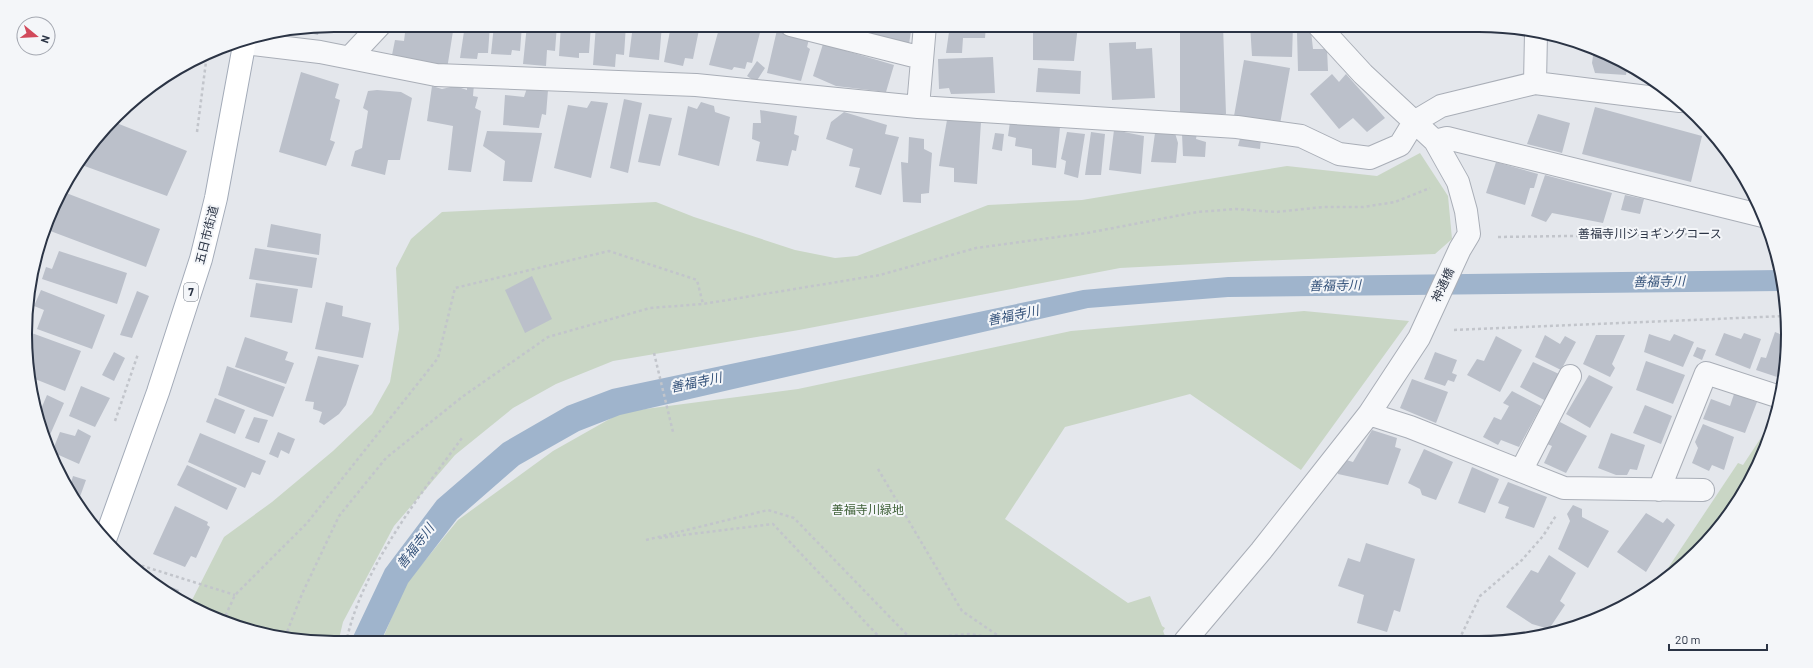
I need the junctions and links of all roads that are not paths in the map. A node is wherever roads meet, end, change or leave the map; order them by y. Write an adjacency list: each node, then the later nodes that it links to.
1 (373, 32): 8 (street)
2 (819, 32): 9 (street)
3 (924, 32): 9 (street)
4 (1324, 32): 13 (street, 神通橋)
5 (1536, 38): 10 (street)
6 (255, 42): 8 (street)
7 (244, 46): 22 (main road, 五日市街道 / 7)
8 (350, 57): 12 (street)
9 (922, 58): 12 (street)
10 (1535, 83): 11 (street); 13 (street)
11 (1670, 100)
12 (918, 107): 13 (street)
13 (1414, 122): 14 (street, 神通橋)
14 (1435, 141): 15 (street); 18 (street, 神通橋)
15 (1756, 214)
16 (1570, 376): 19 (street)
17 (1775, 395): 20 (street)
18 (1369, 414): 19 (street); 23 (street, 神通橋)
19 (1521, 471): 20 (street)
20 (1659, 490): 21 (street)
21 (1703, 490)
22 (107, 533)
23 (1189, 636)

